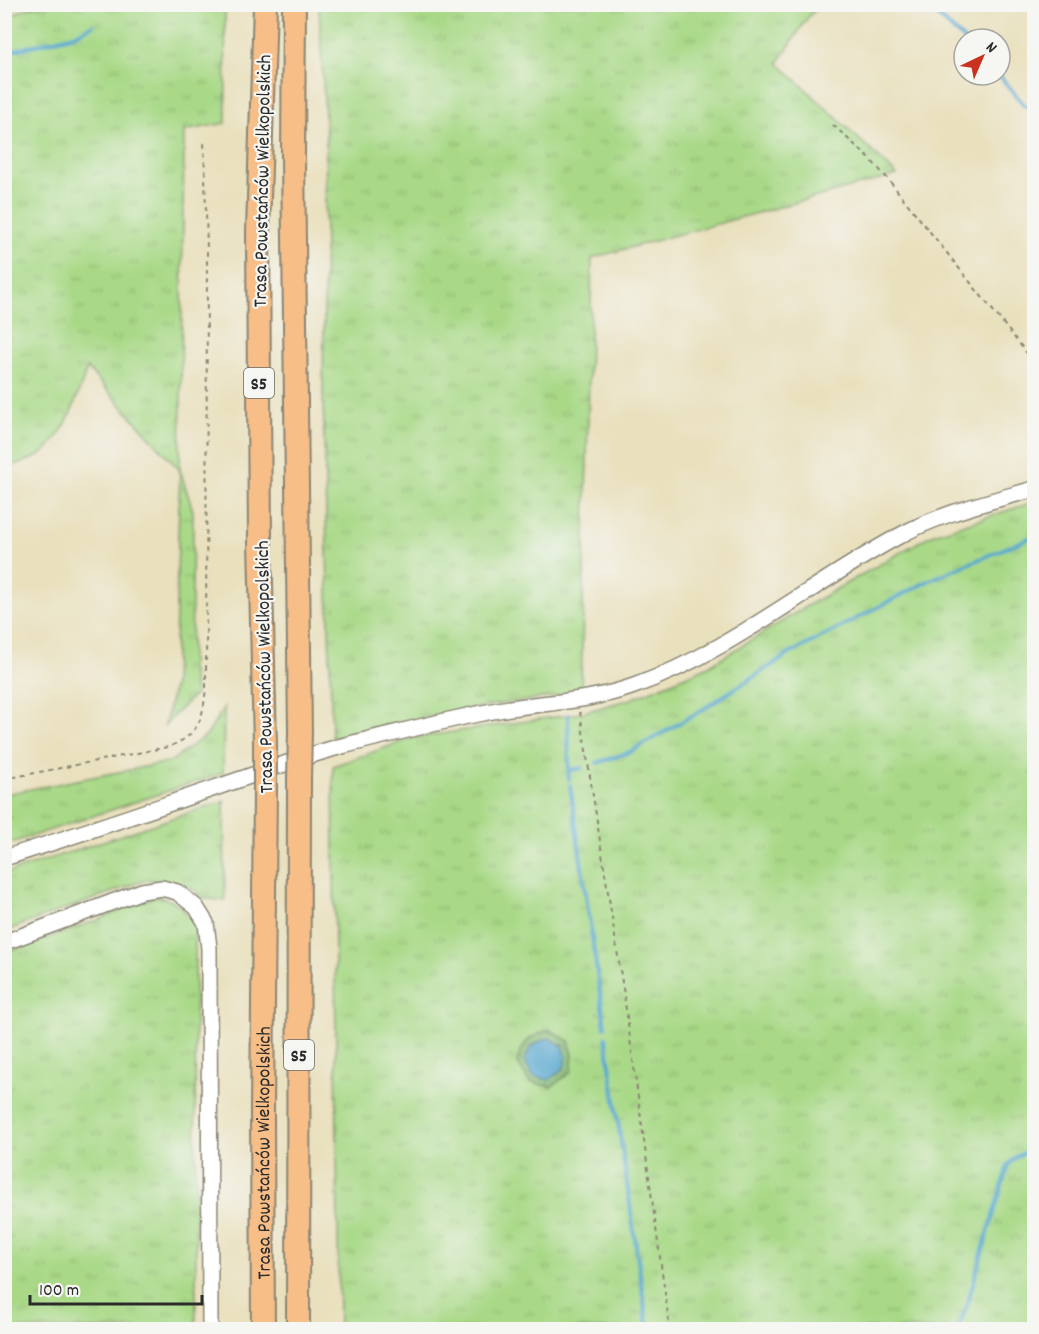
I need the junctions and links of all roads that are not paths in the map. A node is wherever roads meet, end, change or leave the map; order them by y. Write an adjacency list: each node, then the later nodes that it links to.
1 (294, 11): 8 (highway, Trasa Powstańców Wielkopolskich / S5, bridge)
2 (265, 13): 7 (highway, Trasa Powstańców Wielkopolskich / S5, bridge)
3 (1035, 489): 4 (street)
4 (4, 858)
5 (4, 940): 6 (street)
6 (210, 1329)
7 (263, 1329)
8 (298, 1329)

